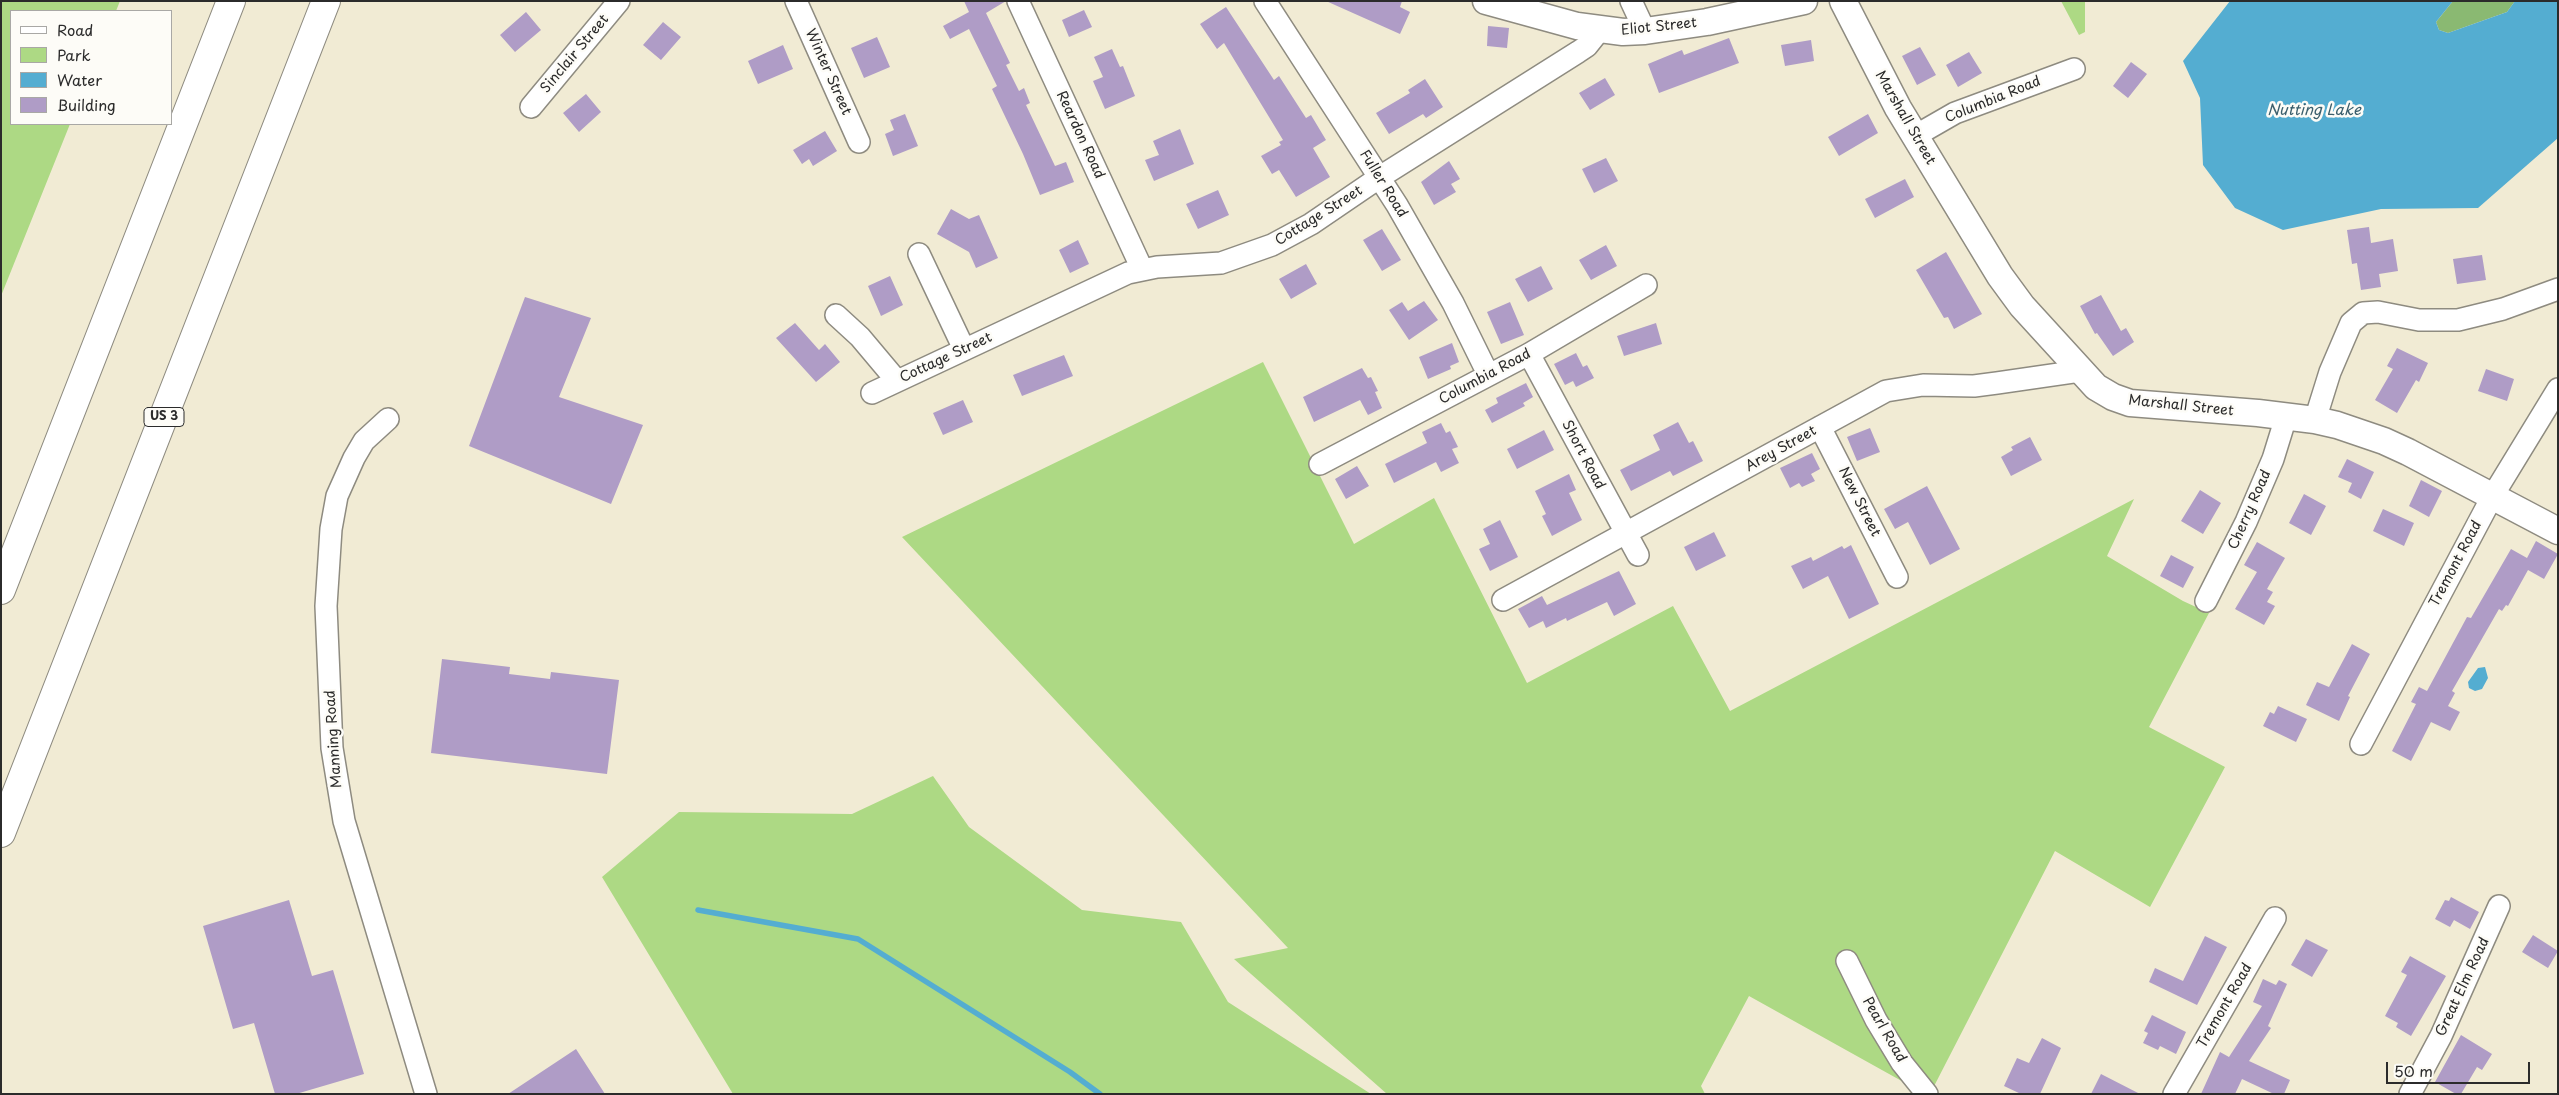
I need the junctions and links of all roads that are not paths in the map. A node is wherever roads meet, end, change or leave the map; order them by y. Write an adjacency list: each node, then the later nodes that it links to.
1 (231, 1): 40 (highway)
2 (326, 1): 44 (highway, US 3)
3 (619, 1): 14 (street, Sinclair Street)
4 (796, 1): 16 (street, Winter Street)
5 (1018, 1): 19 (street, Reardon Road)
6 (1265, 1): 17 (street, Fuller Road)
7 (1486, 1): 11 (street, Eliot Street)
8 (1631, 1): 12 (street)
9 (1804, 1): 12 (street, Eliot Street)
10 (1843, 1): 15 (street, Marshall Street)
11 (1599, 31): 12 (street, Eliot Street); 17 (street, Cottage Street)
12 (1645, 31)
13 (2074, 69): 15 (street, Columbia Road)
14 (531, 107)
15 (1915, 136): 25 (street, Marshall Street)
16 (859, 142)
17 (1380, 177): 19 (street, Cottage Street); 26 (street, Fuller Road)
18 (918, 254): 23 (street)
19 (1142, 269): 23 (street, Cottage Street)
20 (1646, 285): 24 (street, Columbia Road)
21 (2558, 289): 32 (street)
22 (836, 316): 27 (street)
23 (964, 349): 27 (street, Cottage Street)
24 (1529, 354): 26 (street, Columbia Road); 37 (street, Short Road)
25 (2080, 371): 30 (street, Marshall Street); 33 (street, Arey Street)
26 (1488, 374): 34 (street, Columbia Road)
27 (897, 382): 29 (street, Cottage Street)
28 (2558, 389): 35 (street, Tremont Road)
29 (872, 393)
30 (2286, 417): 32 (street, Marshall Street); 42 (street, Cherry Road)
31 (388, 419): 48 (street, Manning Road)
32 (2315, 420): 35 (street, Marshall Street)
33 (1820, 427): 37 (street, Arey Street); 39 (street, New Street)
34 (1320, 464)
35 (2492, 497): 36 (street, Marshall Street); 43 (street, Tremont Road)
36 (2558, 531)
37 (1626, 532): 38 (street, Short Road); 41 (street, Arey Street)
38 (1638, 555)
39 (1897, 577)
40 (1, 590)
41 (1503, 600)
42 (2206, 601)
43 (2361, 744)
44 (1, 833)
45 (2499, 906): 51 (street, Great Elm Road)
46 (2276, 918): 50 (street, Tremont Road)
47 (1848, 961): 49 (street, Pearl Road)
48 (426, 1094)
49 (1927, 1094)
50 (2174, 1094)
51 (2410, 1094)

